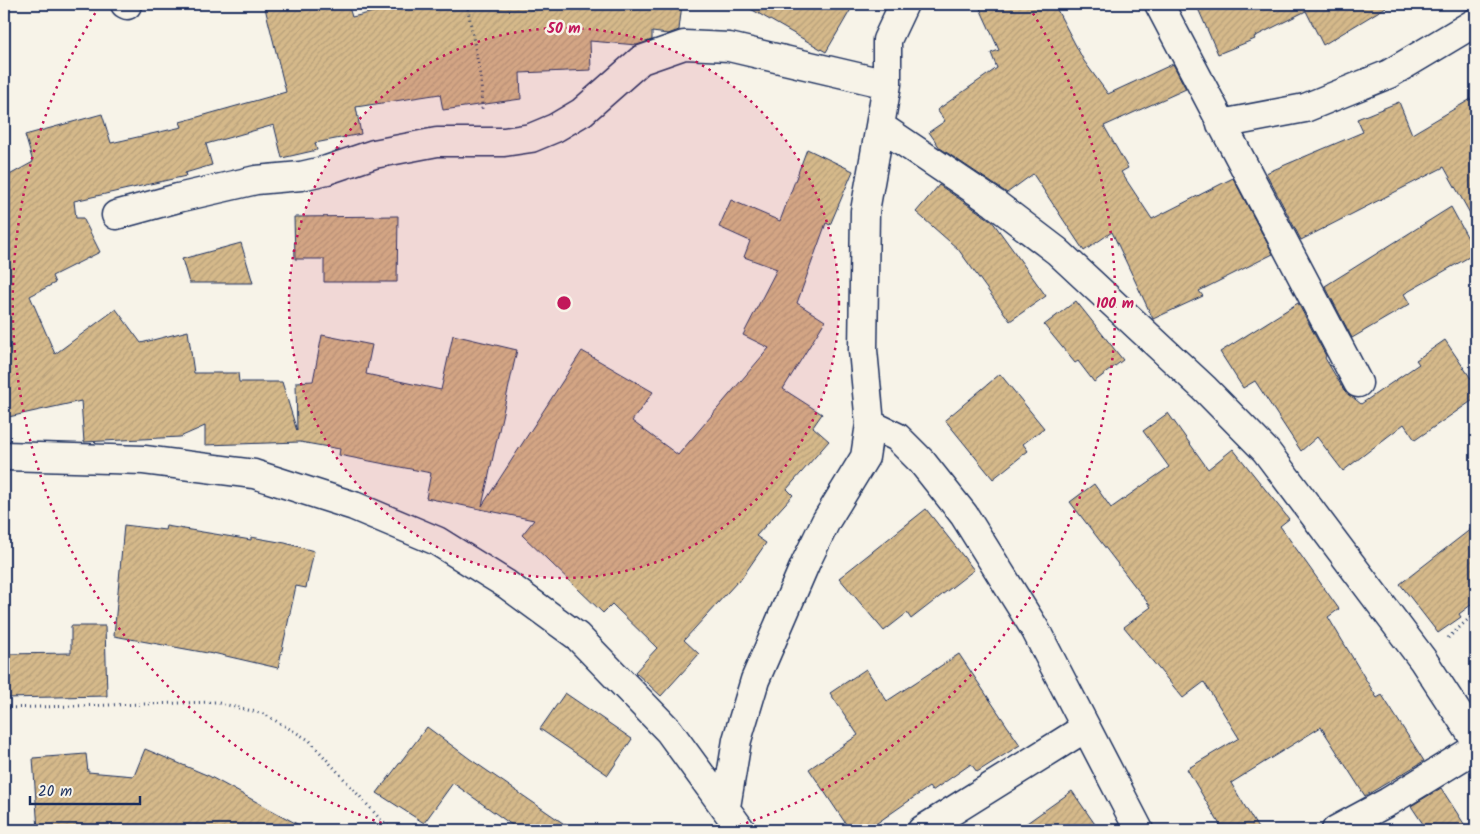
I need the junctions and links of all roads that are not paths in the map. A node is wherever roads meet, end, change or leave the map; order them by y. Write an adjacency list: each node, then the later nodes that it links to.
1 (904, 4): 4 (street)
2 (1159, 4): 5 (street)
3 (1476, 22): 5 (street)
4 (887, 84): 6 (street); 7 (street)
5 (1221, 124): 8 (street)
6 (880, 126): 9 (street); 12 (street)
7 (116, 215)
8 (1358, 383)
9 (870, 424): 11 (street); 14 (street)
10 (4, 456): 14 (street)
11 (1085, 728): 16 (street); 17 (street)
12 (1476, 741)
13 (1476, 748): 18 (street)
14 (726, 808): 15 (street)
15 (741, 830)
16 (922, 830)
17 (1139, 830)
18 (1336, 830)

